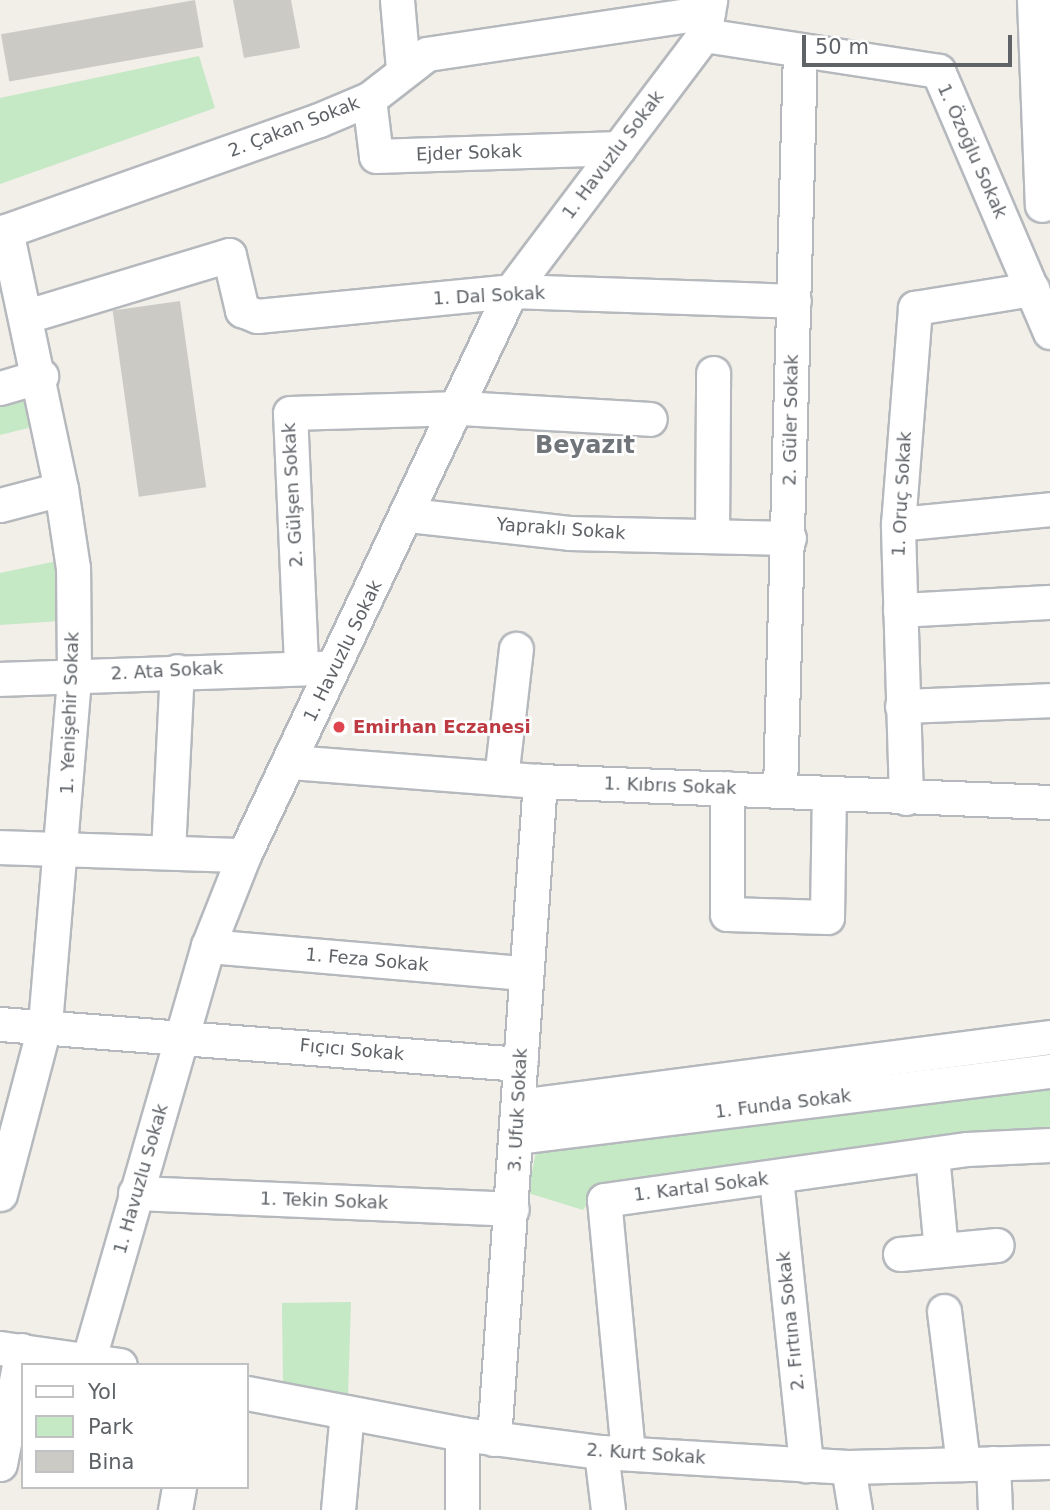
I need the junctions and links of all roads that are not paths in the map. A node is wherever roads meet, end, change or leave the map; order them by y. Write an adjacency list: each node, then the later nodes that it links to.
1 (397, 0): 5 (street)
2 (1034, 0): 8 (street)
3 (707, 16): 4 (street, 1. Özoğlu Sokak); 5 (street, 2. Çakan Sokak); 7 (street, 1. Havuzlu Sokak)
4 (800, 51): 9 (street, 1. Özoğlu Sokak); 13 (street, 2. Güler Sokak)
5 (403, 68): 6 (street, 2. Çakan Sokak)
6 (369, 99): 7 (street, Ejder Sokak); 10 (street, 2. Çakan Sokak)
7 (619, 148): 12 (street, 1. Havuzlu Sokak)
8 (1046, 205): 9 (street)
9 (997, 207): 11 (street, 1. Özoğlu Sokak)
10 (3, 232): 14 (street, 1. Yenişehir Sokak)
11 (1032, 289): 15 (street, 1. Özoğlu Sokak); 25 (street, 1. Oruç Sokak)
12 (512, 291): 13 (street, 1. Dal Sokak); 14 (street, 1. Dal Sokak); 19 (street, 1. Havuzlu Sokak)
13 (794, 301): 27 (street, 2. Güler Sokak)
14 (27, 316): 17 (street, 1. Yenişehir Sokak)
15 (1050, 332)
16 (713, 373): 26 (street)
17 (41, 376): 18 (street); 21 (street, 1. Yenişehir Sokak)
18 (0, 388)
19 (461, 408): 20 (street); 24 (street, 1. Havuzlu Sokak); 31 (street, 2. Gülşen Sokak)
20 (650, 419)
21 (61, 489): 22 (street); 34 (street, 1. Yenişehir Sokak)
22 (0, 505)
23 (1050, 509): 25 (street)
24 (409, 515): 26 (street, Yapraklı Sokak); 32 (street, 1. Havuzlu Sokak)
25 (898, 524): 29 (street, 1. Oruç Sokak)
26 (712, 536): 27 (street, Yapraklı Sokak)
27 (789, 538): 42 (street, 2. Güler Sokak)
28 (1050, 603): 29 (street)
29 (900, 610): 37 (street, 1. Oruç Sokak)
30 (516, 649): 39 (street)
31 (301, 664): 32 (street, 2. Ata Sokak); 33 (street, 2. Ata Sokak)
32 (334, 669): 38 (street, 1. Havuzlu Sokak)
33 (177, 671): 34 (street, 2. Ata Sokak); 48 (street)
34 (74, 675): 35 (street, 2. Ata Sokak); 47 (street, 1. Yenişehir Sokak)
35 (0, 679)
36 (1050, 700): 37 (street)
37 (902, 706): 44 (street, 1. Oruç Sokak)
38 (291, 762): 39 (street, 1. Kıbrıs Sokak); 49 (street, 1. Havuzlu Sokak)
39 (501, 778): 40 (street, 1. Kıbrıs Sokak)
40 (540, 781): 41 (street, 1. Kıbrıs Sokak); 51 (street, 3. Ufuk Sokak)
41 (727, 788): 42 (street, 1. Kıbrıs Sokak); 43 (street)
42 (780, 790): 43 (street, 1. Kıbrıs Sokak)
43 (830, 793): 44 (street, 1. Kıbrıs Sokak)
44 (906, 798): 45 (street, 1. Kıbrıs Sokak)
45 (1050, 802)
46 (0, 847): 47 (street)
47 (64, 850): 48 (street); 53 (street, 1. Yenişehir Sokak)
48 (168, 852): 49 (street)
49 (244, 855): 50 (street, 1. Havuzlu Sokak)
50 (208, 946): 51 (street, 1. Feza Sokak); 54 (street, 1. Havuzlu Sokak)
51 (526, 973): 56 (street, 3. Ufuk Sokak)
52 (0, 1024): 53 (street, Fıçıcı Sokak)
53 (45, 1024): 54 (street, Fıçıcı Sokak); 63 (street, 1. Yenişehir Sokak)
54 (183, 1036): 56 (street, Fıçıcı Sokak); 62 (street, 1. Havuzlu Sokak)
55 (1050, 1037): 58 (street, 1. Funda Sokak)
56 (520, 1064): 58 (street, 3. Ufuk Sokak)
57 (1050, 1071): 58 (street, 1. Funda Sokak)
58 (517, 1122): 64 (street, 3. Ufuk Sokak)
59 (1050, 1145): 60 (street, 1. Kartal Sokak)
60 (932, 1155): 61 (street, 1. Kartal Sokak); 66 (street)
61 (776, 1178): 74 (street, 1. Kartal Sokak); 78 (street, 2. Fırtına Sokak)
62 (135, 1193): 64 (street, 1. Tekin Sokak); 70 (street, 1. Havuzlu Sokak)
63 (0, 1194)
64 (512, 1209): 73 (street, 3. Ufuk Sokak)
65 (997, 1245): 66 (street)
66 (941, 1250): 67 (street)
67 (900, 1254)
68 (944, 1311): 77 (street)
69 (11, 1349): 70 (street); 76 (street)
70 (105, 1361)
71 (248, 1392): 72 (street, 2. Kurt Sokak)
72 (347, 1412): 73 (street, 2. Kurt Sokak); 82 (street)
73 (478, 1436): 74 (street, 2. Kurt Sokak); 83 (street, 3. Ufuk Sokak)
74 (614, 1453): 78 (street, 2. Kurt Sokak); 84 (street)
75 (1050, 1462): 77 (street, 2. Kurt Sokak)
76 (0, 1464)
77 (978, 1464): 79 (street, 2. Kurt Sokak); 86 (street)
78 (806, 1465): 79 (street, 2. Kurt Sokak)
79 (848, 1467): 85 (street)
80 (179, 1489): 81 (street)
81 (175, 1510)
82 (338, 1510)
83 (462, 1510)
84 (608, 1510)
85 (855, 1510)
86 (995, 1510)

